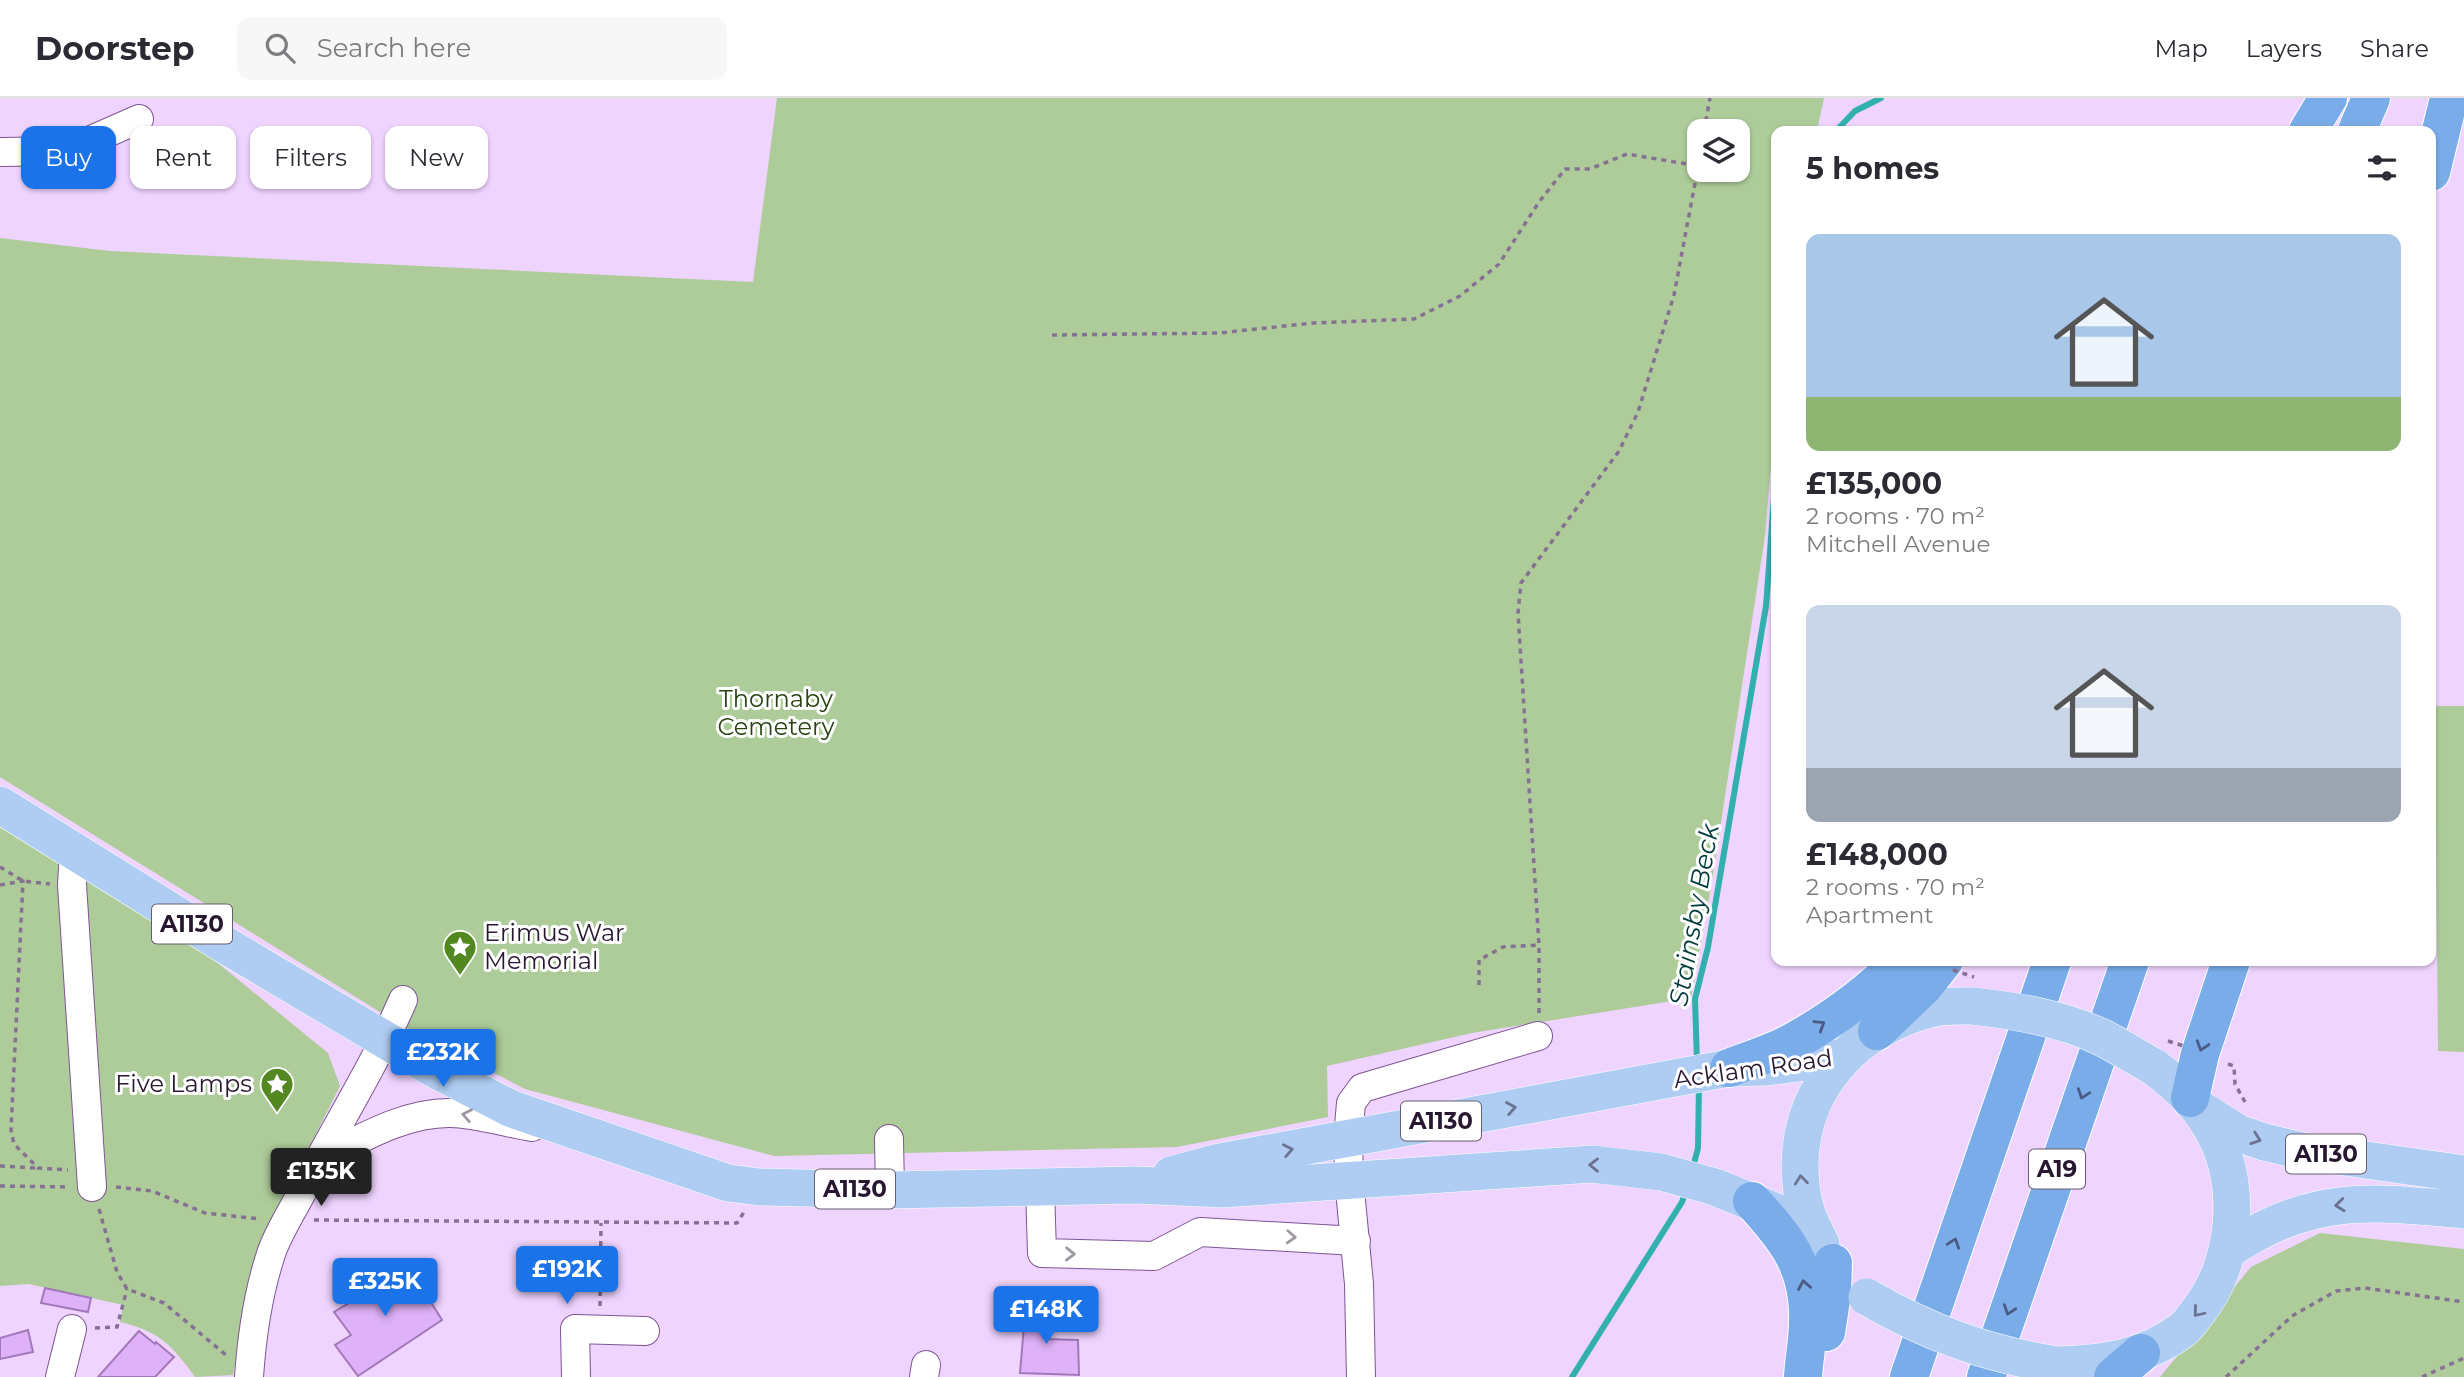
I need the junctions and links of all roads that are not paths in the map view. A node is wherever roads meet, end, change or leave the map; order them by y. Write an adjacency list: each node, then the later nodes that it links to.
1 (2313, 98): 7 (highway)
2 (2328, 98): 8 (highway)
3 (2371, 98): 9 (highway)
4 (2434, 98): 10 (highway)
5 (2449, 98): 11 (highway)
6 (139, 119): 12 (street)
7 (2300, 126)
8 (2311, 126)
9 (2359, 126)
10 (2421, 126)
11 (2436, 151)
12 (0, 152)
13 (0, 805): 14 (main road, A1130)
14 (73, 868): 23 (main road, A1130); 33 (street)
15 (1895, 966): 25 (highway, one-way to 15)
16 (1940, 966): 21 (highway)
17 (2050, 966): 51 (highway, one-way to 17)
18 (2128, 966): 52 (highway, A19, one-way to 52)
19 (2229, 966): 26 (highway, one-way to 26)
20 (402, 1000): 23 (street)
21 (1877, 1031): 24 (main road); 26 (main road, bridge)
22 (1538, 1036): 28 (street)
23 (386, 1040): 27 (main road, A1130); 30 (street)
24 (1845, 1057): 25 (main road, Acklam Road / A1130); 41 (main road, one-way to 24)
25 (1724, 1070): 28 (main road, Acklam Road / A1130, one-way to 25)
26 (2193, 1102): 31 (main road, A1130, one-way to 31); 40 (main road)
27 (583, 1134): 30 (street, one-way to 30); 36 (main road, A1130)
28 (1348, 1138): 32 (street); 34 (main road, A1130, one-way to 28)
29 (889, 1139): 36 (street)
30 (318, 1160): 45 (street)
31 (2464, 1174)
32 (1349, 1180): 34 (main road, A1130); 37 (main road, A1130, one-way to 32); 39 (street)
33 (92, 1183)
34 (1135, 1185): 35 (main road, A1130)
35 (1040, 1188): 36 (main road, A1130); 39 (street, one-way to 39)
36 (890, 1190)
37 (1752, 1201): 41 (main road, A1130); 49 (highway, one-way to 37)
38 (2464, 1210): 40 (main road, A1130, one-way to 40)
39 (1356, 1241): 48 (street)
40 (2227, 1251): 44 (main road, one-way to 44)
41 (1827, 1254): 44 (main road, bridge); 50 (highway)
42 (72, 1329): 46 (street)
43 (645, 1331): 47 (street)
44 (2127, 1365)
45 (249, 1376)
46 (60, 1377)
47 (576, 1377)
48 (1361, 1377)
49 (1803, 1377)
50 (1812, 1377)
51 (1909, 1377)
52 (1986, 1377)

